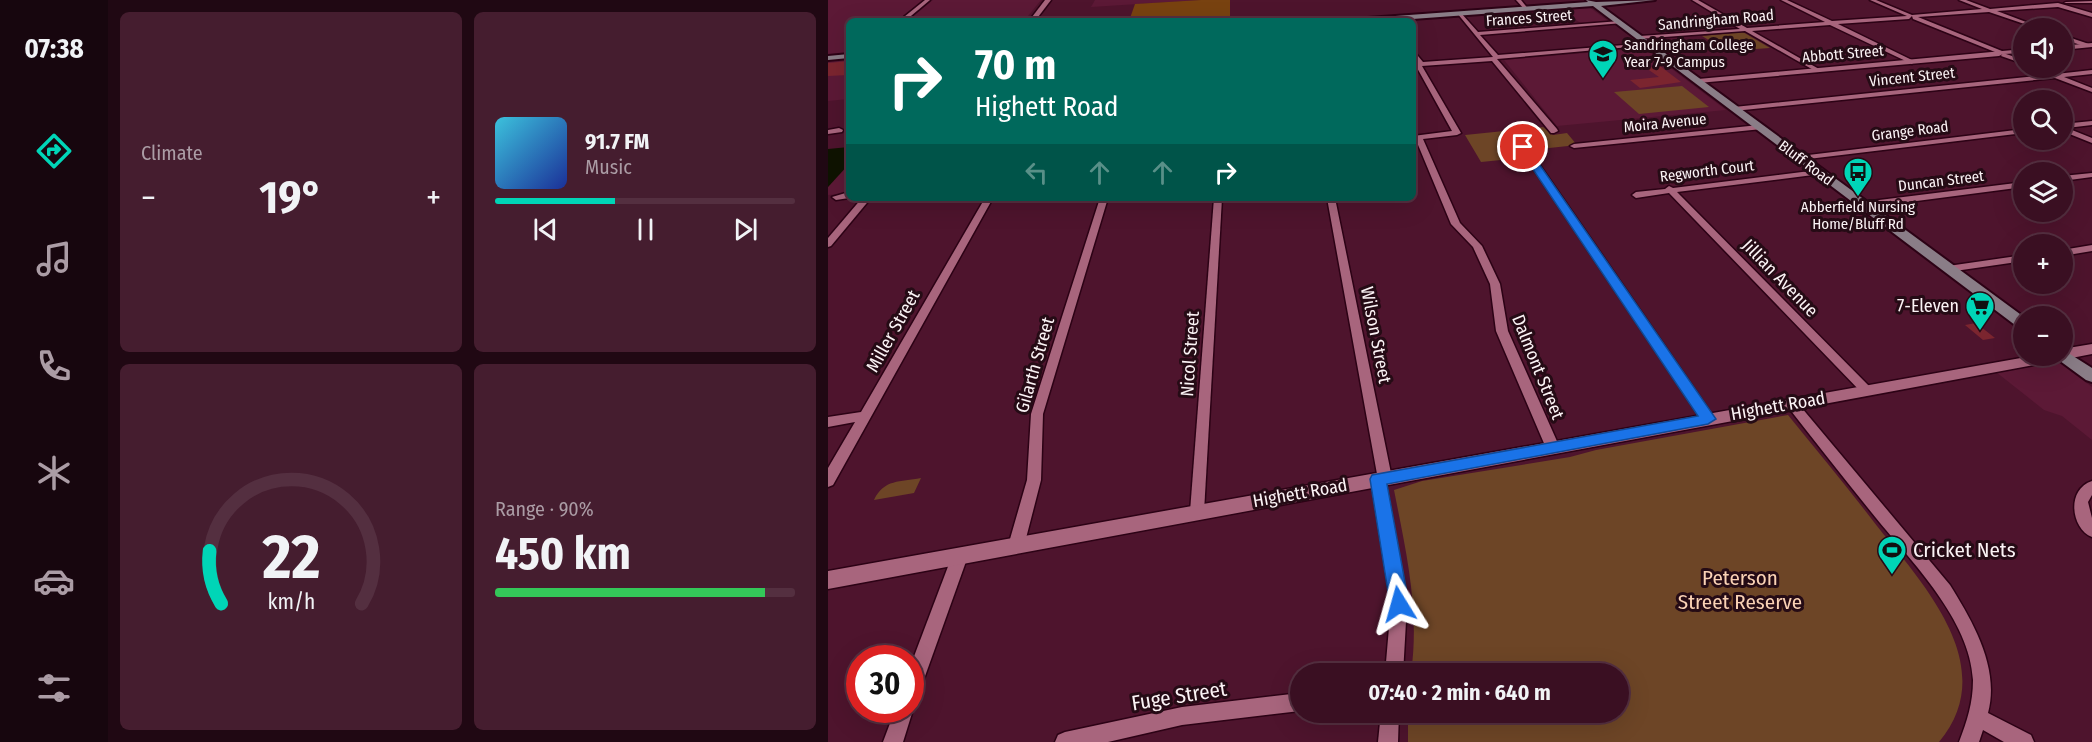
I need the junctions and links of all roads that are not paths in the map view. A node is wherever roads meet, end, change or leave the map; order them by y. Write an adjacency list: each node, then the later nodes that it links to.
1 (928, 0): 18 (street)
2 (1048, 0): 19 (street)
3 (1518, 0): 13 (street)
4 (1652, 0): 10 (main road)
5 (1694, 0): 24 (street)
6 (1783, 0): 23 (street)
7 (1872, 0): 17 (street)
8 (1961, 0): 14 (street)
9 (2045, 0): 12 (street)
10 (1592, 2): 13 (main road); 22 (main road, Bluff Road)
11 (2092, 2): 12 (street, Sandringham Road)
12 (2060, 5): 14 (street, Sandringham Road); 16 (street)
13 (1526, 8): 15 (main road)
14 (1989, 10): 17 (street, Sandringham Road); 21 (street)
15 (1459, 14): 20 (main road); 25 (street)
16 (2092, 15)
17 (1911, 16): 23 (street, Sandringham Road); 31 (street)
18 (906, 18)
19 (1034, 18)
20 (1416, 18)
21 (2013, 18)
22 (1620, 23): 25 (street, Frances Street); 27 (main road, Bluff Road)
23 (1831, 23): 24 (street, Sandringham Road); 36 (street)
24 (1745, 30): 27 (street, Sandringham Road); 38 (street)
25 (1476, 34): 34 (street)
26 (2073, 40): 28 (street)
27 (1644, 41): 34 (street, Sandringham Road); 43 (main road, Bluff Road)
28 (2089, 45): 29 (street)
29 (2073, 47)
30 (2013, 52): 31 (street, Abbott Street)
31 (2002, 53): 35 (street); 36 (street, Abbott Street)
32 (846, 56): 33 (main road)
33 (828, 58)
34 (1496, 58): 37 (street, Sandringham Road); 50 (street)
35 (2013, 58)
36 (1912, 62): 38 (street, Abbott Street)
37 (1420, 65): 54 (street)
38 (1817, 70): 43 (street, Abbott Street)
39 (2092, 72): 40 (street, Vincent Street)
40 (2073, 74)
41 (2037, 78): 45 (street, Vincent Street)
42 (2062, 78): 44 (street)
43 (1698, 81): 45 (main road, Bluff Road)
44 (2092, 90)
45 (1734, 109): 48 (main road, Bluff Road)
46 (2092, 123): 47 (street)
47 (2073, 126)
48 (1759, 127): 56 (street, Moira Avenue); 58 (main road, Bluff Road)
49 (839, 130): 51 (street)
50 (1554, 131)
51 (828, 132)
52 (2013, 132): 58 (street, Grange Road)
53 (2073, 132): 55 (street)
54 (1416, 137): 91 (street, Dalmont Street)
55 (2092, 141)
56 (1574, 146)
57 (1523, 147): 89 (street)
58 (1800, 158): 59 (main road, Bluff Road)
59 (1818, 172): 63 (street, Regworth Court); 72 (main road, Bluff Road)
60 (2092, 175): 61 (street)
61 (2073, 178)
62 (2013, 185): 72 (street, Duncan Street)
63 (1669, 189): 65 (street, Regworth Court); 86 (street, Jillian Avenue)
64 (846, 195): 66 (street)
65 (1636, 195)
66 (836, 197)
67 (864, 201): 73 (street)
68 (986, 201): 88 (street, Miller Street)
69 (1103, 201): 97 (street, Gilarth Street)
70 (1218, 201): 95 (street, Nicol Street)
71 (1332, 201): 92 (street, Wilson Street)
72 (1863, 205): 79 (main road, Bluff Road)
73 (839, 230): 74 (street); 75 (street)
74 (828, 232)
75 (828, 244)
76 (2092, 248): 77 (street)
77 (2073, 251)
78 (2013, 260): 79 (street)
79 (1948, 269): 80 (main road, Bluff Road)
80 (2013, 317)
81 (2092, 349): 82 (street)
82 (2073, 352)
83 (2073, 362): 85 (main road)
84 (2013, 364): 86 (street, Highett Road)
85 (2092, 376)
86 (1866, 390): 87 (street, Highett Road)
87 (1792, 404): 89 (street, Highett Road); 103 (street)
88 (865, 417): 90 (street); 93 (street, Miller Street)
89 (1708, 419): 91 (street, Highett Road)
90 (828, 422)
91 (1553, 447): 92 (street, Highett Road)
92 (1381, 479): 95 (street, Highett Road); 101 (street, Wilson Street)
93 (828, 481)
94 (2092, 487): 96 (street)
95 (1197, 512): 97 (street, Highett Road)
96 (2092, 531)
97 (1016, 546): 98 (street, Highett Road)
98 (960, 556): 99 (street, Highett Road); 100 (street)
99 (828, 580)
100 (924, 655)
101 (1395, 663)
102 (1290, 703): 107 (street, Fuge Street)
103 (1980, 719): 109 (street); 110 (street)
104 (899, 723): 106 (street)
105 (1389, 723): 108 (street)
106 (892, 742)
107 (1065, 742)
108 (1388, 742)
109 (1969, 742)
110 (2024, 742)

